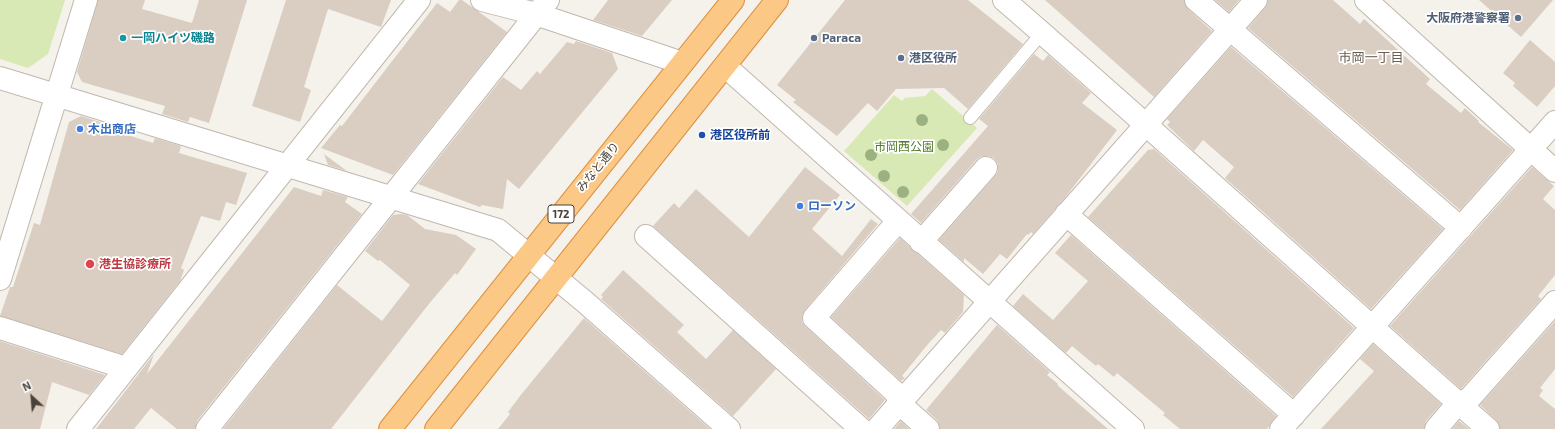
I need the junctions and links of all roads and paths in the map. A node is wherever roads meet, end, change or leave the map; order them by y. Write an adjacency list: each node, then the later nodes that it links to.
1 (86, 0): 16 (street)
2 (419, 0): 21 (street)
3 (482, 0): 10 (street)
4 (733, 0): 13 (highway, みなと通り / 172)
5 (777, 0): 14 (highway)
6 (1004, 0): 12 (street)
7 (1196, 0): 11 (street)
8 (1256, 0): 11 (street)
9 (1366, 0): 20 (street)
10 (542, 7): 13 (street); 24 (street)
11 (1230, 29): 19 (street); 27 (street)
12 (1042, 33): 17 (lane); 19 (street)
13 (682, 63): 31 (highway, みなと通り / 172)
14 (725, 66): 26 (street); 32 (highway)
15 (0, 78): 16 (street)
16 (56, 95): 21 (street); 30 (street)
17 (970, 118)
18 (1555, 122): 20 (street)
19 (1146, 123): 25 (street); 37 (street)
20 (1530, 148): 23 (street); 27 (street)
21 (288, 164): 24 (street); 38 (street)
22 (986, 168): 29 (street)
23 (1555, 171)
24 (392, 197): 31 (street); 43 (street)
25 (1066, 214): 34 (street); 41 (street)
26 (898, 221): 29 (street); 40 (street)
27 (1461, 228): 37 (street)
28 (646, 236): 47 (street)
29 (922, 242): 34 (street)
30 (4, 250): 33 (street)
31 (529, 254): 32 (street); 44 (highway, みなと通り / 172)
32 (557, 278): 45 (highway); 46 (street)
33 (0, 279)
34 (990, 301): 40 (street); 50 (street)
35 (1555, 302): 39 (street)
36 (0, 328): 38 (street)
37 (1372, 328): 39 (street); 41 (street)
38 (126, 368): 42 (street)
39 (1458, 403): 51 (street); 52 (street)
40 (900, 404): 48 (street); 49 (street)
41 (1287, 422)
42 (78, 429)
43 (207, 429)
44 (390, 429)
45 (436, 429)
46 (729, 429)
47 (861, 429)
48 (877, 429)
49 (928, 429)
50 (1133, 429)
51 (1436, 429)
52 (1488, 429)

